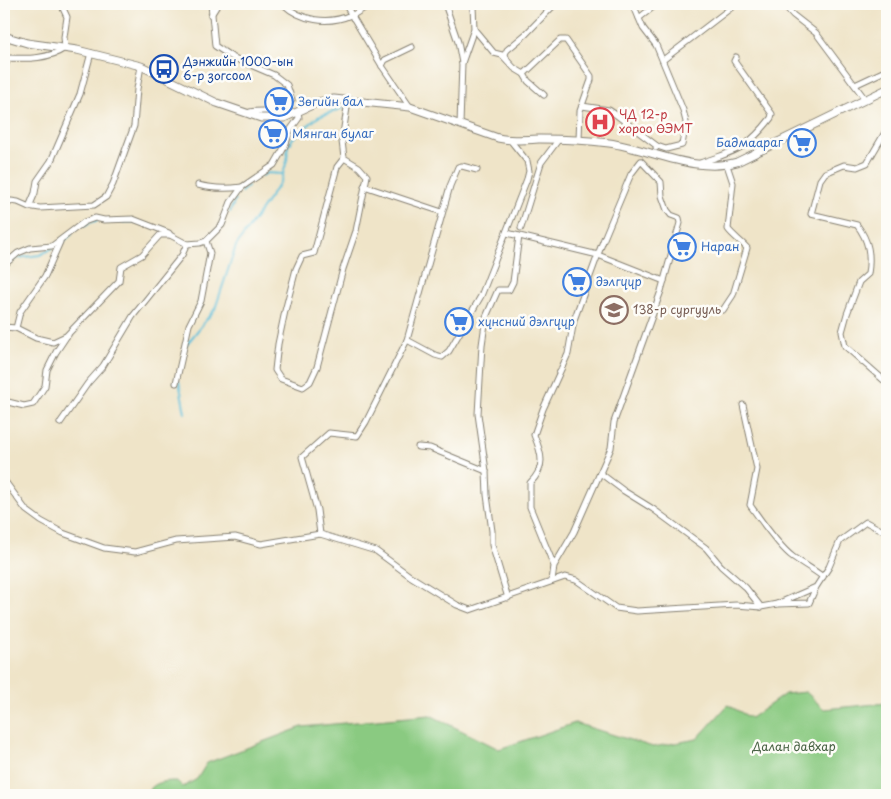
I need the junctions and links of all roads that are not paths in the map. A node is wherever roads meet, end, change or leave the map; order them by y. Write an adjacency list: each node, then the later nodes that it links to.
1 (61, 4): 24 (street)
2 (210, 4): 18 (street)
3 (218, 4): 18 (street)
4 (283, 4): 19 (street)
5 (345, 4): 19 (street)
6 (371, 4): 19 (street)
7 (440, 4): 17 (street)
8 (445, 4): 17 (street)
9 (475, 4): 21 (street)
10 (555, 4): 28 (street)
11 (632, 4): 20 (street)
12 (657, 4): 20 (street)
13 (736, 4): 27 (street)
14 (783, 4): 35 (street)
15 (882, 4): 16 (street)
16 (887, 8)
17 (448, 13): 29 (street)
18 (210, 15): 43 (street)
19 (352, 16): 31 (street)
20 (638, 18): 27 (street)
21 (474, 29): 28 (street); 29 (street)
22 (4, 36): 24 (main road)
23 (412, 47): 31 (street)
24 (65, 48): 25 (main road); 32 (street)
25 (91, 53): 30 (main road); 60 (street)
26 (736, 57): 53 (street)
27 (663, 60): 49 (street)
28 (507, 61): 34 (street)
29 (462, 63): 44 (street)
30 (141, 66): 43 (main road); 60 (street)
31 (382, 66): 41 (street)
32 (4, 69)
33 (887, 70): 35 (street)
34 (524, 74): 37 (street); 40 (street)
35 (855, 85): 38 (street)
36 (887, 89): 38 (main road)
37 (544, 95)
38 (865, 99): 54 (main road)
39 (348, 101): 41 (main road); 42 (main road); 51 (street)
40 (582, 106): 48 (street); 49 (street)
41 (410, 107): 44 (main road)
42 (298, 112): 43 (main road); 58 (street)
43 (250, 115)
44 (460, 125): 47 (main road)
45 (887, 129): 78 (street)
46 (559, 139): 47 (main road); 48 (main road); 62 (street)
47 (510, 140): 63 (street)
48 (579, 140): 50 (main road)
49 (656, 146): 50 (street)
50 (651, 153): 52 (street); 53 (main road)
51 (344, 158): 57 (street); 57 (street)
52 (641, 161): 69 (street); 71 (street)
53 (699, 163): 54 (main road)
54 (727, 165): 72 (street)
55 (477, 170): 61 (street)
56 (198, 185): 58 (street)
57 (364, 186): 61 (street)
58 (242, 187): 67 (street)
59 (4, 207): 60 (street)
60 (30, 207)
61 (442, 212): 76 (street)
62 (521, 228)
63 (507, 233): 65 (street); 76 (street)
64 (170, 236): 66 (street); 68 (street); 75 (street)
65 (519, 236): 69 (street); 83 (street)
66 (61, 240): 70 (street); 74 (street)
67 (206, 241): 68 (street); 77 (street)
68 (187, 244): 81 (street)
69 (598, 255): 71 (street); 88 (street)
70 (4, 264)
71 (664, 281): 84 (street)
72 (723, 310)
73 (4, 327): 74 (street)
74 (16, 328): 75 (street)
75 (68, 334): 79 (street)
76 (407, 340): 87 (street)
77 (176, 383)
78 (887, 383)
79 (4, 401)
80 (743, 405): 89 (street)
81 (60, 423)
82 (418, 447): 83 (street)
83 (486, 471): 92 (street)
84 (600, 473): 88 (street); 94 (street)
85 (4, 480): 87 (street)
86 (887, 533): 89 (street)
87 (320, 534): 92 (street)
88 (554, 566): 90 (street)
89 (823, 577): 91 (street)
90 (552, 581): 92 (street); 94 (street)
91 (816, 587): 93 (street); 93 (street)
92 (508, 598)
93 (777, 604): 94 (street)
94 (761, 607)

